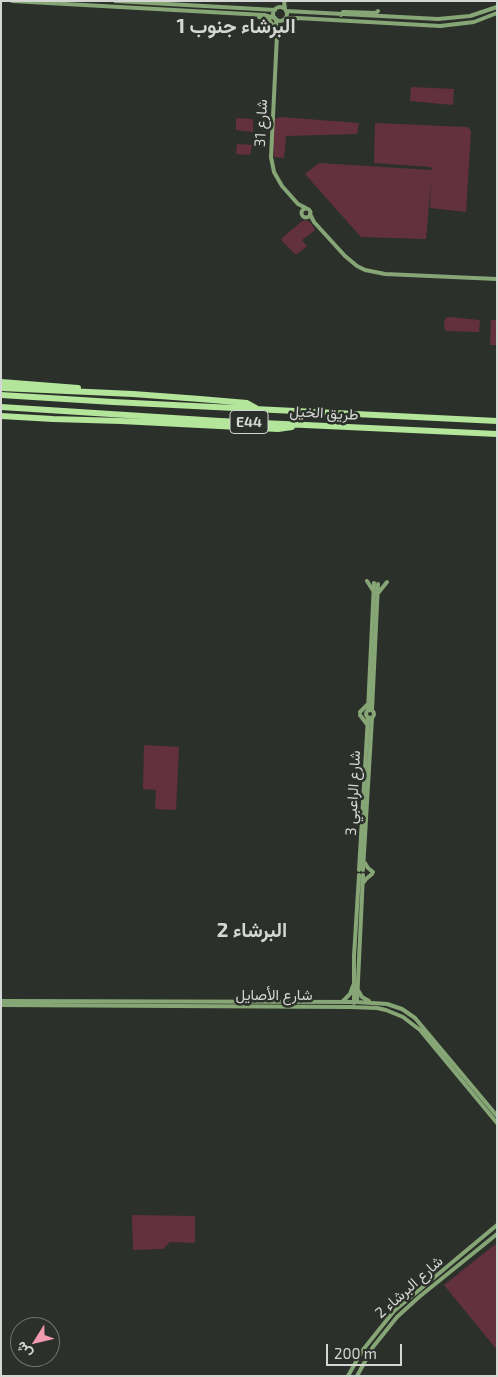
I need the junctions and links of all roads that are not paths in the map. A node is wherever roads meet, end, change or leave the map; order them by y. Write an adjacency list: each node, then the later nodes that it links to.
1 (12, 1): 5 (street)
2 (115, 1): 6 (street)
3 (278, 1): 9 (street)
4 (284, 1): 10 (street)
5 (39, 2): 8 (street)
6 (161, 4): 8 (street); 9 (street)
7 (497, 7): 14 (street)
8 (143, 9): 13 (street)
9 (275, 10): 10 (street); 15 (street)
10 (285, 10): 14 (street); 16 (street)
11 (378, 11): 14 (street)
12 (497, 14): 16 (street)
13 (255, 15): 15 (street); 17 (street)
14 (340, 15)
15 (275, 19): 16 (street); 17 (street, شارع 31)
16 (284, 20): 18 (street, شارع 31)
17 (276, 29): 18 (street, شارع 31)
18 (277, 35): 19 (street, شارع 31)
19 (298, 204): 20 (street, شارع 31); 21 (street, شارع 31)
20 (306, 208): 21 (street); 22 (street)
21 (301, 212): 23 (street)
22 (310, 214): 23 (street); 24 (street)
23 (306, 218): 24 (street)
24 (314, 222): 25 (street)
25 (497, 278)
26 (2, 386): 29 (highway)
27 (1, 395): 29 (highway, طريق الخيل / E44)
28 (1, 407): 32 (highway, طريق الخيل / E44)
29 (257, 409): 31 (highway, طريق الخيل / E44)
30 (1, 417): 32 (highway)
31 (497, 420)
32 (298, 425): 33 (highway, طريق الخيل / E44)
33 (497, 434)
34 (367, 582): 37 (street)
35 (387, 582): 37 (street)
36 (376, 584): 37 (street)
37 (376, 593): 38 (street); 39 (street)
38 (369, 702): 39 (street); 41 (street)
39 (370, 710): 40 (street)
40 (370, 718): 41 (street, شارع الراعبي 3); 42 (street, شارع الراعبي 3)
41 (367, 726): 43 (street, شارع الراعبي 3)
42 (364, 861): 43 (street, شارع الراعبي 3); 44 (street)
43 (361, 873): 44 (street, شارع الراعبي 3); 45 (street, شارع الراعبي 3)
44 (362, 886): 46 (street, شارع الراعبي 3)
45 (354, 982): 52 (street); 54 (street, شارع الراعبي 3)
46 (358, 990): 53 (street); 54 (street, شارع الراعبي 3)
47 (42, 997): 50 (street)
48 (92, 998): 51 (street)
49 (1, 1001): 50 (street, شارع الأصايل)
50 (46, 1001): 51 (street, شارع الأصايل)
51 (86, 1001): 52 (street, شارع الأصايل)
52 (342, 1002): 54 (street, شارع الأصايل)
53 (371, 1002): 54 (street, شارع الأصايل); 56 (street, شارع الأصايل)
54 (356, 1004): 55 (street, شارع الأصايل); 57 (street, شارع الأصايل)
55 (1, 1005)
56 (497, 1116)
57 (497, 1123)
58 (497, 1225): 62 (street, شارع البرشاء 2)
59 (497, 1234): 61 (street, شارع البرشاء 2)
60 (373, 1355): 61 (street)
61 (367, 1357): 63 (street, شارع البرشاء 2)
62 (348, 1376)
63 (357, 1376)

